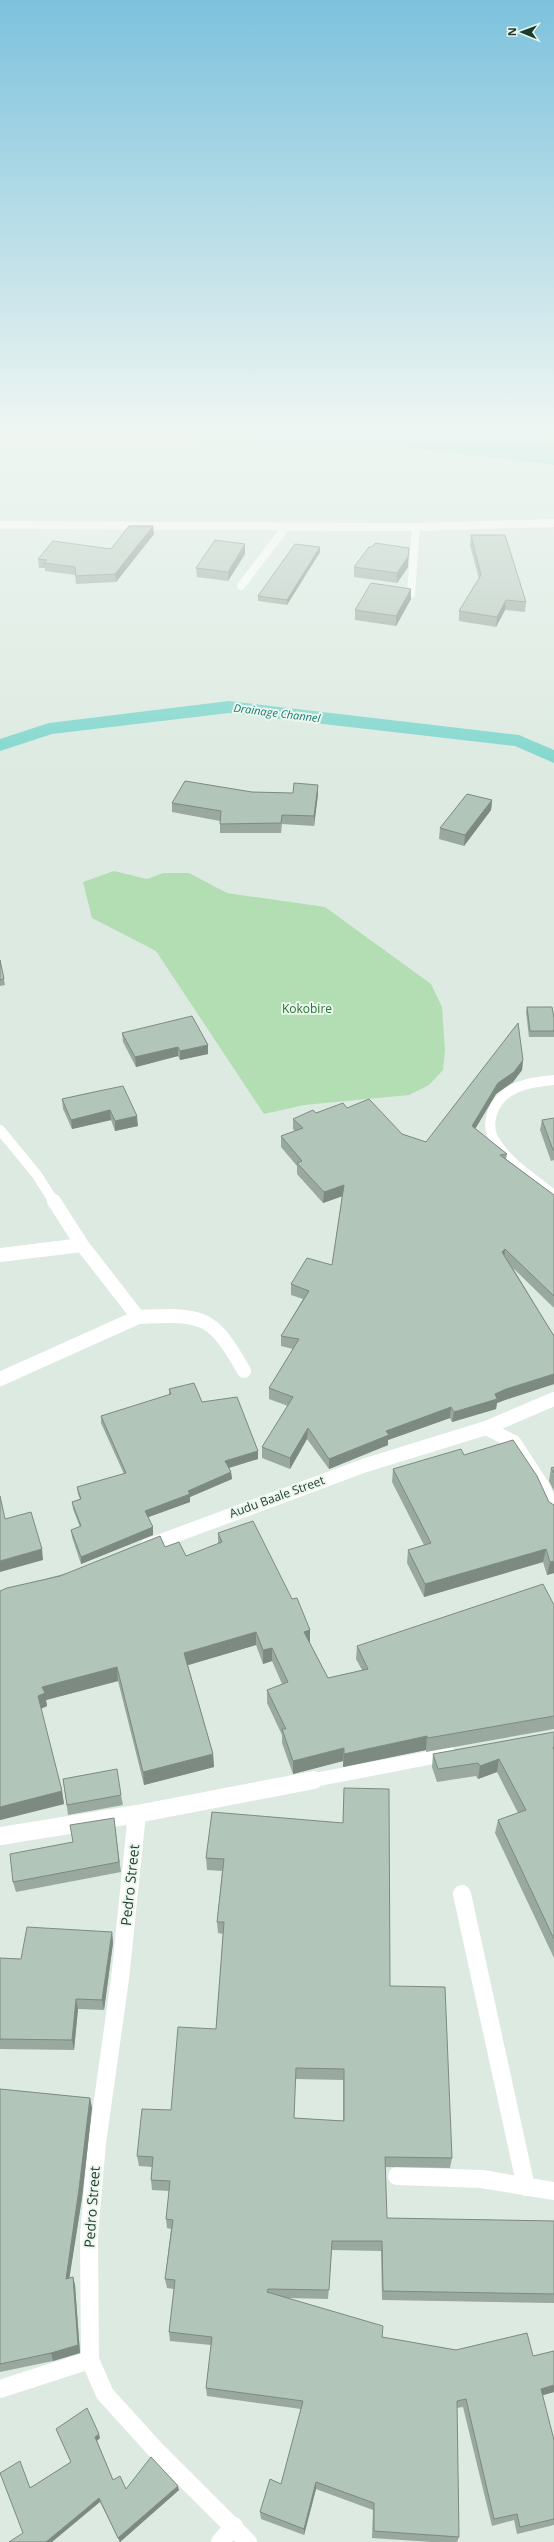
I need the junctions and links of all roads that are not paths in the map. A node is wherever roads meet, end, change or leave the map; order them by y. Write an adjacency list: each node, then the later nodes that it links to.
1 (272, 546): 3 (street)
2 (418, 546): 4 (street)
3 (241, 586)
4 (411, 594)
5 (554, 1080): 7 (street)
6 (0, 1130): 8 (street)
7 (554, 1195)
8 (82, 1246): 9 (street); 10 (street)
9 (0, 1255)
10 (138, 1317): 11 (street); 12 (street)
11 (244, 1371)
12 (0, 1378)
13 (554, 1399): 14 (street, Audu Baale Street)
14 (486, 1428): 15 (street); 16 (street, Audu Baale Street)
15 (554, 1510)
16 (132, 1552)
17 (461, 1752): 18 (street)
18 (137, 1814): 19 (street); 24 (street, Pedro Street)
19 (0, 1836)
20 (462, 1894): 22 (street)
21 (397, 2176): 22 (street)
22 (526, 2187): 23 (street)
23 (554, 2191)
24 (90, 2360): 25 (street); 26 (street, Pedro Street)
25 (0, 2389)
26 (234, 2526): 27 (street); 28 (street, Pedro Street)
27 (220, 2542)
28 (248, 2542)

